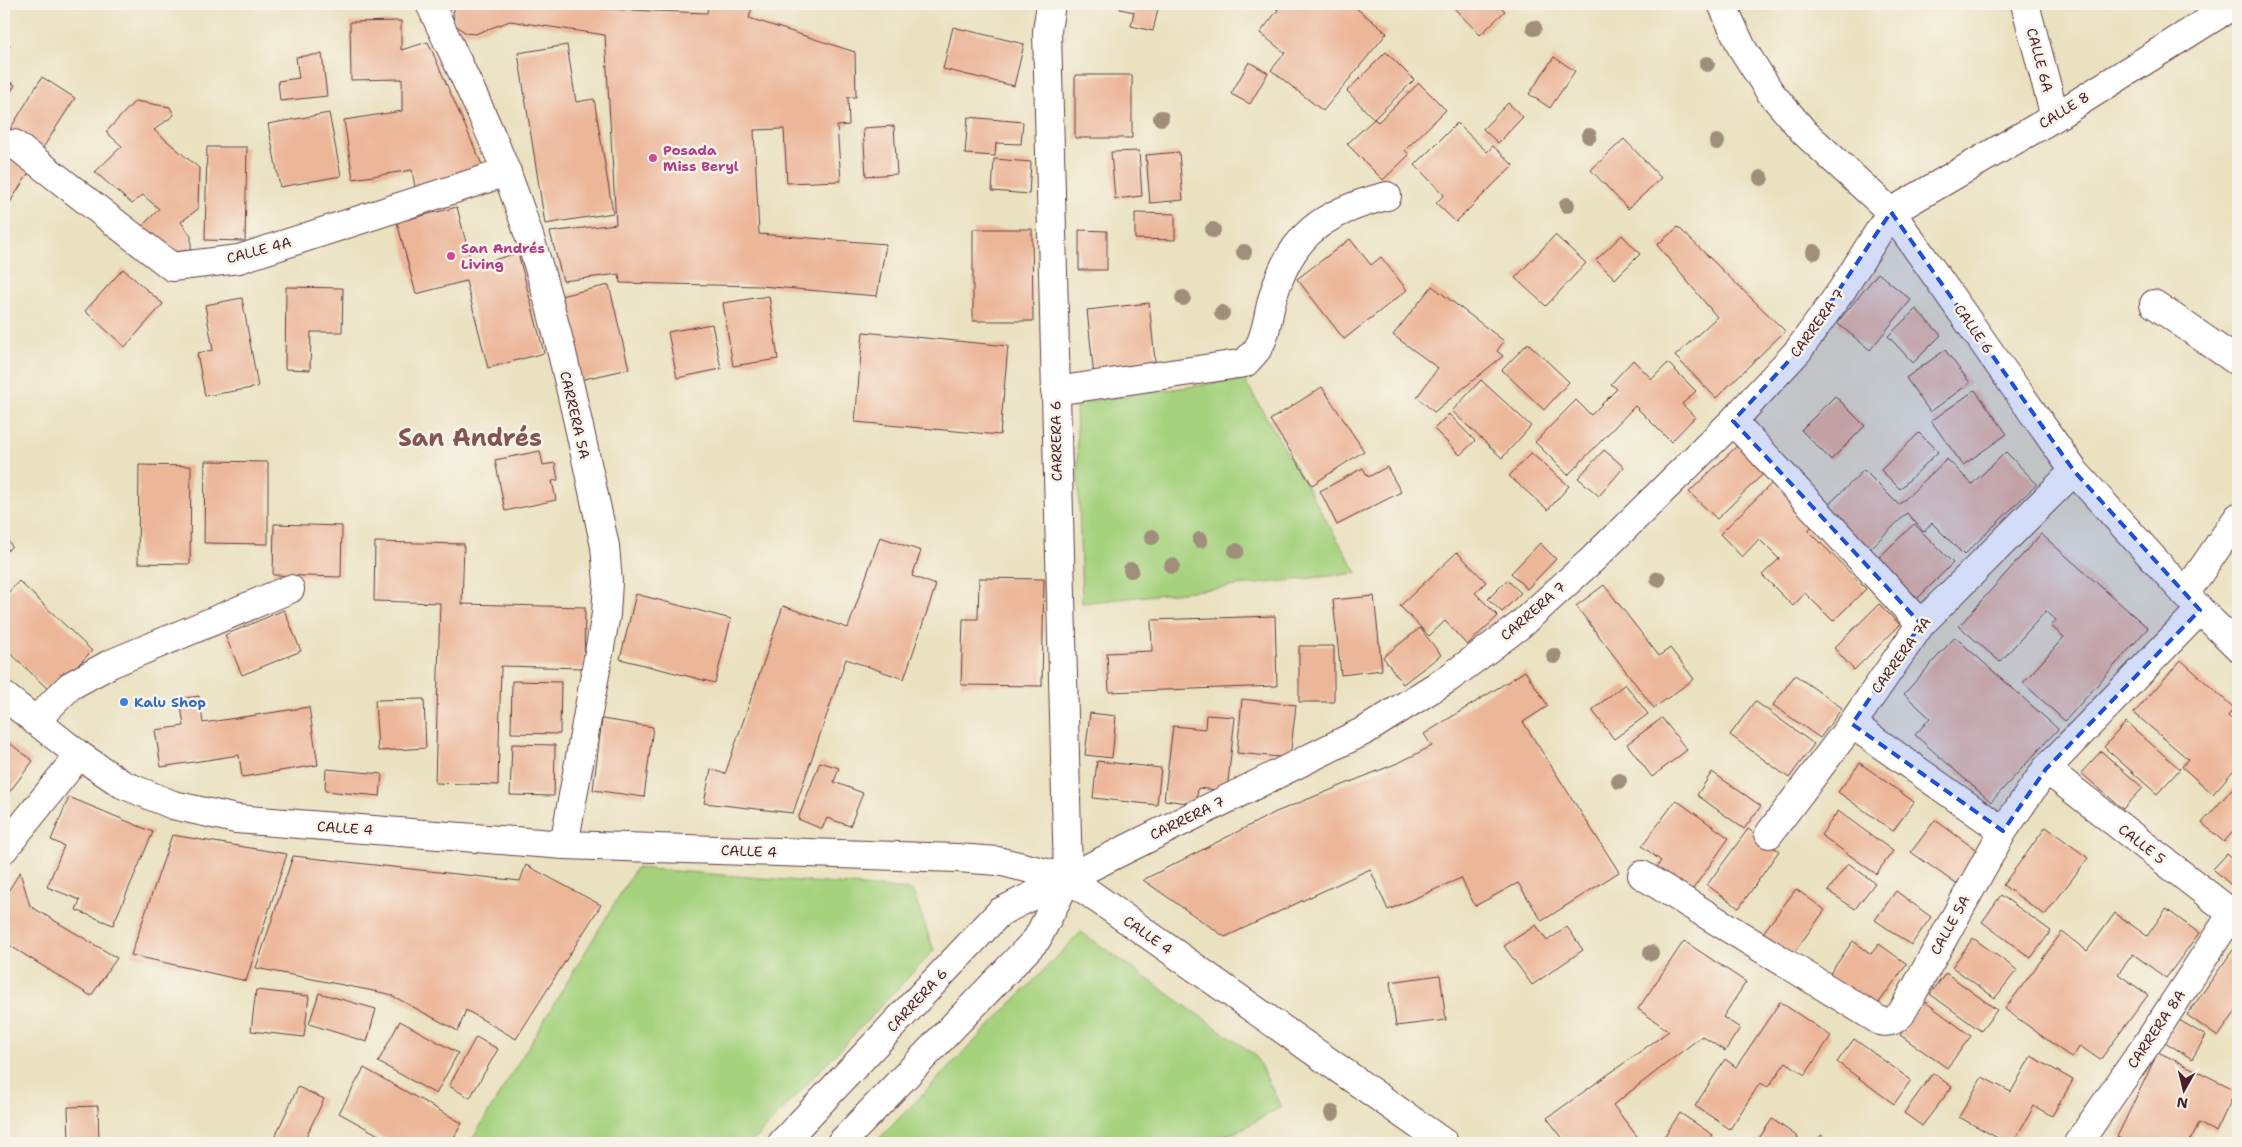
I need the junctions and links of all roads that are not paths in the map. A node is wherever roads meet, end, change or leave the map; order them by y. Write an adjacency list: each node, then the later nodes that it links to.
1 (430, 4): 8 (street, CARRERA 5A)
2 (1051, 4): 13 (street, CARRERA 6)
3 (1722, 4): 10 (street, CALLE 6)
4 (2025, 4): 6 (street, CALLE 6A)
5 (2235, 4): 6 (street, CALLE 8)
6 (2055, 116): 10 (street, CALLE 8)
7 (14, 144): 8 (street, CALLE 4A)
8 (507, 172): 28 (street, CARRERA 5A)
9 (1387, 196): 13 (street)
10 (1891, 212): 14 (street, CARRERA 7); 15 (street, CALLE 6)
11 (2154, 304): 12 (street)
12 (2238, 362)
13 (1055, 391): 31 (street, CARRERA 6)
14 (1733, 421): 19 (street); 31 (street, CARRERA 7)
15 (2074, 471): 18 (street, CALLE 6); 19 (street, CARRERA 7A)
16 (2238, 517): 18 (street, CALLE 5A)
17 (290, 589): 22 (street)
18 (2193, 602): 20 (street, CALLE 6); 25 (street, CALLE 5A)
19 (1920, 624): 23 (street, CARRERA 7A)
20 (2238, 647)
21 (4, 696): 22 (street, CALLE 4)
22 (35, 721): 24 (street, CALLE 4)
23 (1852, 724): 26 (street); 27 (street, CARRERA 7A)
24 (79, 756): 28 (street, CALLE 4); 29 (street)
25 (2046, 770): 26 (street, CALLE 5A); 32 (street, CALLE 5)
26 (2002, 830): 30 (street, CALLE 5A)
27 (1769, 834)
28 (564, 845): 31 (street, CALLE 4)
29 (4, 849)
30 (1642, 875)
31 (1068, 878): 33 (street, CARRERA 6); 34 (street, CARRERA 6); 35 (street, CALLE 4)
32 (2235, 916): 36 (street, CARRERA 8A)
33 (782, 1143)
34 (841, 1143)
35 (1444, 1143)
36 (2078, 1143)

